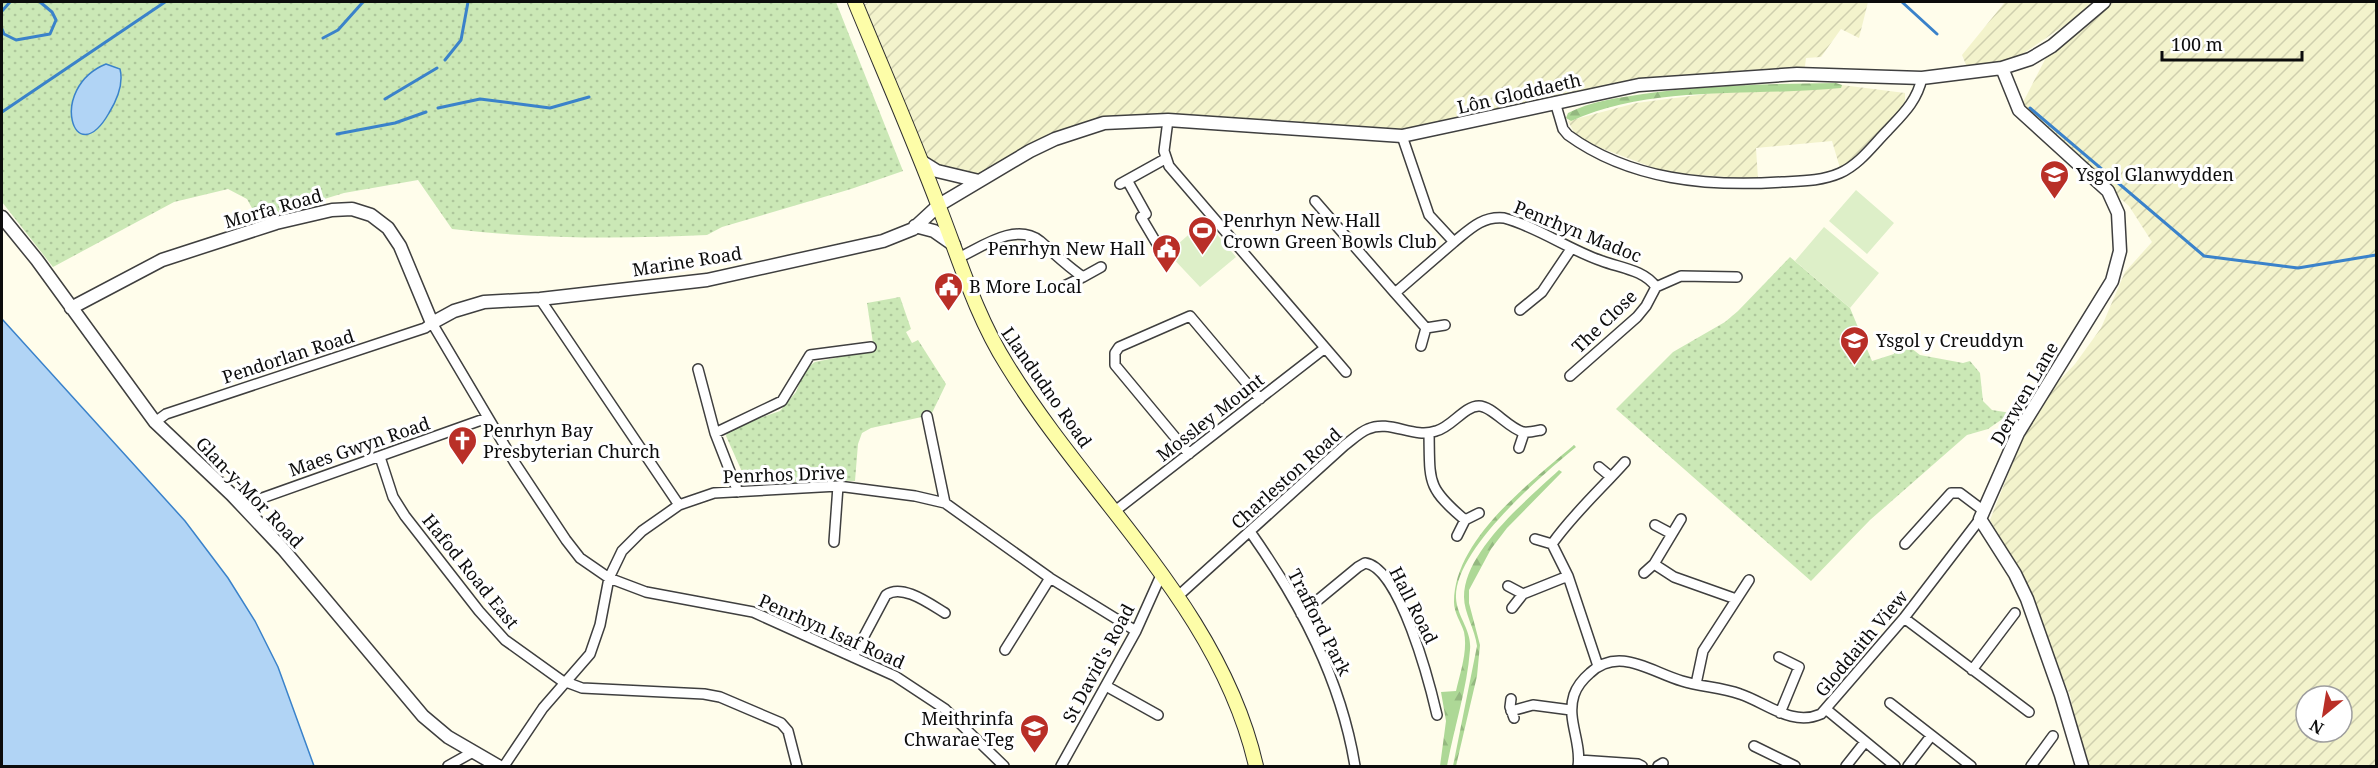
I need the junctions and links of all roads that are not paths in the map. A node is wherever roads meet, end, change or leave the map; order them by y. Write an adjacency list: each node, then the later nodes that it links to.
1 (855, 2): 9 (main road, Llandudno Road)
2 (2104, 2): 3 (street, Lôn Gloddaeth)
3 (2002, 68): 4 (street, Lôn Gloddaeth); 58 (street, Derwen Lane)
4 (1922, 78): 5 (street, Lôn Gloddaeth); 5 (street)
5 (1555, 102): 7 (street, Lôn Gloddaeth)
6 (1168, 120): 7 (street, Lôn Gloddaeth); 8 (street); 10 (street, Lôn Gloddaeth)
7 (1402, 136): 15 (street)
8 (1165, 159): 16 (street); 33 (street)
9 (921, 161): 10 (street); 12 (main road, Llandudno Road)
10 (979, 181): 12 (street, Lôn Gloddaeth)
11 (1315, 201): 24 (street)
12 (939, 205): 14 (street, Marine Road); 18 (main road, Llandudno Road)
13 (2, 217): 26 (street, Glan-y-Mor Road)
14 (915, 226): 18 (street); 25 (street, Marine Road)
15 (1454, 242): 17 (street, Penrhyn Madoc); 24 (street)
16 (1160, 249)
17 (1571, 249): 23 (street, Penrhyn Madoc); 27 (street)
18 (956, 252): 20 (street); 56 (main road, Llandudno Road)
19 (1101, 267): 20 (street)
20 (1083, 277): 22 (street)
21 (1737, 277): 23 (street)
22 (1062, 287)
23 (1656, 287): 36 (street, The Close)
24 (1395, 292): 30 (street)
25 (540, 299): 28 (street, Marine Road); 54 (street)
26 (71, 308): 28 (street, Morfa Road); 40 (street, Glan-y-Mor Road)
27 (1520, 310)
28 (432, 324): 39 (street, Penrhyn Isaf Road); 40 (street, Pendorlan Road)
29 (1445, 325): 30 (street)
30 (1426, 328): 31 (street)
31 (1421, 346)
32 (871, 347): 42 (street)
33 (1325, 348): 35 (street); 37 (street, Mossley Mount)
34 (698, 369): 42 (street)
35 (1346, 372)
36 (1569, 376)
37 (1260, 399): 46 (street, Mossley Mount); 46 (street)
38 (927, 416): 53 (street)
39 (488, 418): 47 (street, Maes Gwyn Road); 73 (street, Penrhyn Isaf Road)
40 (155, 422): 55 (street, Glan-y-Mor Road)
41 (1541, 430): 44 (street)
42 (715, 432): 52 (street)
43 (1429, 433): 44 (street); 60 (street); 62 (street, Charleston Road)
44 (1524, 433): 45 (street)
45 (1519, 448)
46 (1189, 454): 56 (street, Mossley Mount)
47 (380, 457): 55 (street, Maes Gwyn Road); 91 (street, Hafod Road East)
48 (1625, 462): 50 (street)
49 (1599, 467): 50 (street)
50 (1611, 477): 67 (street)
51 (838, 486): 52 (street, Penrhos Drive); 53 (street, Penrhos Drive); 66 (street)
52 (738, 492): 54 (street, Penrhos Drive)
53 (945, 504): 74 (street, Penrhos Drive)
54 (678, 505): 73 (street, Penrhos Drive)
55 (244, 507): 106 (street, Glan-y-Mor Road)
56 (1115, 511): 70 (main road, Llandudno Road)
57 (1479, 513): 60 (street)
58 (1982, 515): 68 (street); 84 (street, Gloddaith View); 123 (street)
59 (1681, 519): 63 (street)
60 (1465, 520): 64 (street)
61 (1655, 525): 63 (street)
62 (1251, 533): 78 (street, Charleston Road); 83 (street, Trafford Park)
63 (1671, 533): 69 (street)
64 (1457, 536)
65 (1534, 539): 67 (street)
66 (834, 542)
67 (1552, 544): 72 (street)
68 (1905, 544)
69 (1654, 564): 71 (street); 79 (street)
70 (1162, 573): 78 (main road, Llandudno Road); 85 (street, St David's Road)
71 (1644, 573)
72 (1568, 576): 77 (street); 89 (street)
73 (609, 578): 87 (street, Penrhyn Isaf Road); 91 (street, Penrhos Drive)
74 (1050, 578): 85 (street, Penrhos Drive); 86 (street)
75 (1749, 580): 79 (street)
76 (1508, 586): 77 (street)
77 (1523, 594): 81 (street)
78 (1177, 597): 114 (main road, Llandudno Road)
79 (1736, 599): 92 (street)
80 (942, 608): 87 (street)
81 (1512, 608)
82 (2015, 613): 90 (street)
83 (1301, 614): 100 (street, Hall Road); 115 (street, Trafford Park)
84 (1904, 618): 90 (street); 97 (street, Gloddaith View)
85 (1136, 631): 93 (street, St David's Road)
86 (1005, 650)
87 (853, 657): 112 (street, Penrhyn Isaf Road)
88 (1779, 657): 99 (street)
89 (1598, 666): 92 (street, Gloddaith View); 96 (street)
90 (1972, 670): 98 (street)
91 (566, 682): 110 (street, Penrhos Drive); 111 (street)
92 (1696, 684): 99 (street, Gloddaith View)
93 (1106, 686): 101 (street); 113 (street, St David's Road)
94 (1511, 699): 96 (street)
95 (1890, 703): 102 (street)
96 (1571, 710): 107 (street)
97 (1827, 710): 99 (street, Gloddaith View); 104 (street)
98 (2029, 712)
99 (1780, 713)
100 (1437, 715)
101 (1158, 716)
102 (1931, 735): 120 (street); 121 (street)
103 (2053, 736): 122 (street)
104 (1865, 742): 118 (street); 119 (street)
105 (1754, 746): 117 (street)
106 (473, 753): 108 (street); 109 (street, Glan-y-Mor Road)
107 (1578, 763): 116 (street)
108 (448, 766)
109 (498, 766)
110 (504, 766)
111 (797, 766)
112 (1004, 766)
113 (1061, 766)
114 (1256, 766)
115 (1355, 766)
116 (1642, 766)
117 (1795, 766)
118 (1846, 766)
119 (1895, 766)
120 (1908, 766)
121 (1971, 766)
122 (2031, 766)
123 (2082, 766)

